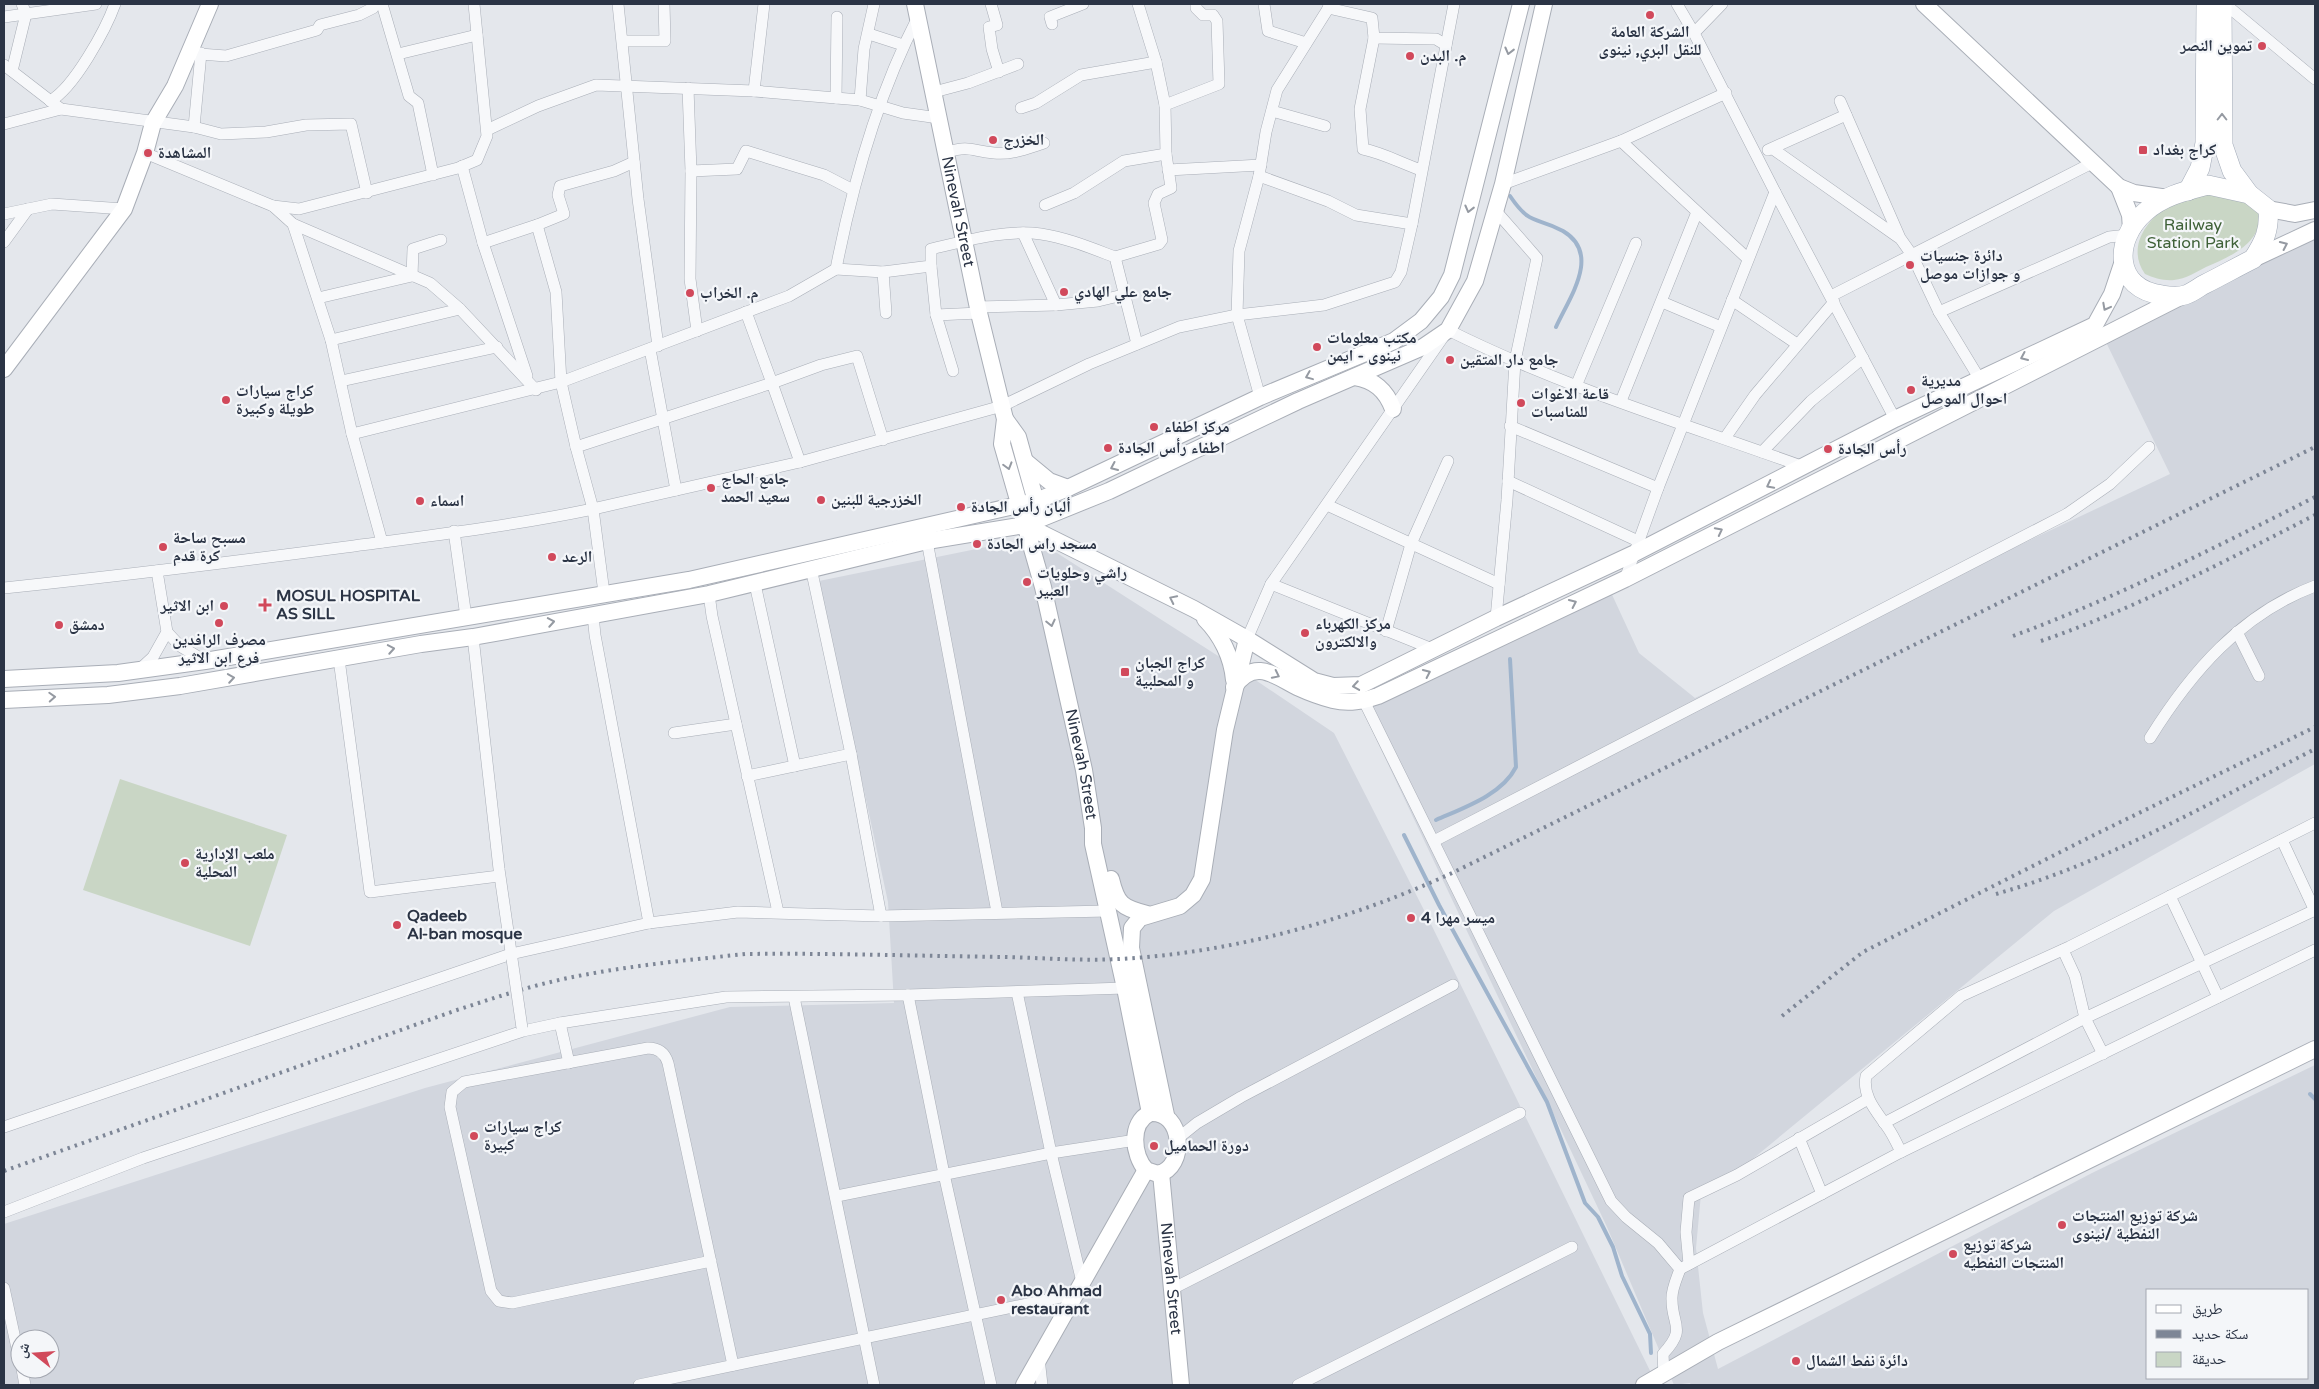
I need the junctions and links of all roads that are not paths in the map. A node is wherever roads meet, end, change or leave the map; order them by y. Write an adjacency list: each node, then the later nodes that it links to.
1 (96, 4): 24 (street)
2 (115, 4): 51 (street)
3 (210, 4): 37 (main road)
4 (474, 4): 31 (street)
5 (618, 4): 33 (street)
6 (664, 4): 33 (street)
7 (764, 4): 46 (street)
8 (874, 4): 30 (street)
9 (991, 4): 42 (street)
10 (1083, 4): 28 (street)
11 (1138, 4): 39 (street)
12 (1196, 4): 54 (street)
13 (1264, 4): 34 (street)
14 (1454, 4): 36 (street)
15 (1521, 4): 152 (main road, one-way to 152)
16 (1544, 4): 80 (main road)
17 (1677, 4): 29 (street)
18 (1722, 4): 29 (street)
19 (1924, 4): 73 (main road)
20 (2206, 4): 83 (main road)
21 (2224, 4): 43 (street); 86 (main road, one-way to 21)
22 (376, 5): 37 (street); 38 (street)
23 (1329, 6): 32 (street); 34 (street)
24 (24, 9): 27 (street); 41 (street)
25 (916, 10): 35 (street); 47 (main road, Ninevah Street)
26 (837, 17): 49 (street)
27 (4, 18)
28 (1052, 24)
29 (1694, 33): 48 (street)
30 (869, 34): 35 (street); 50 (street)
31 (478, 35): 38 (street); 64 (street)
32 (1374, 38): 36 (street); 77 (street)
33 (623, 41): 44 (street)
34 (1306, 43): 57 (street)
35 (903, 45): 53 (street)
36 (1446, 45): 77 (street)
37 (194, 53): 60 (main road); 63 (street)
38 (398, 54): 79 (street)
39 (1156, 62): 54 (street); 55 (street)
40 (1018, 64): 42 (street)
41 (8, 68): 51 (street)
42 (999, 72): 47 (street)
43 (2314, 76)
44 (627, 86): 45 (street); 64 (street); 72 (street)
45 (688, 88): 46 (street); 78 (street)
46 (754, 90): 49 (street)
47 (934, 92): 59 (main road, Ninevah Street)
48 (1726, 94): 65 (street); 69 (street)
49 (836, 98): 50 (street)
50 (860, 100): 53 (street)
51 (50, 101): 56 (street)
52 (1840, 101): 58 (street)
53 (878, 105): 59 (street); 82 (street)
54 (1165, 105): 71 (street)
55 (1021, 108)
56 (61, 109): 60 (street); 61 (street)
57 (1272, 111): 62 (street); 76 (street)
58 (1846, 115): 67 (street); 103 (street)
59 (939, 118): 68 (main road, Ninevah Street)
60 (152, 123): 63 (street); 70 (main road)
61 (4, 124)
62 (1325, 126)
63 (194, 127): 85 (street)
64 (487, 130): 74 (street)
65 (1621, 142): 80 (street); 95 (street)
66 (1044, 143): 68 (street)
67 (1773, 149): 69 (street); 103 (street)
68 (947, 152): 106 (main road, Ninevah Street)
69 (1756, 152): 84 (street)
70 (145, 153): 89 (street); 91 (main road)
71 (1166, 154): 75 (street); 88 (street)
72 (634, 162): 99 (street); 139 (street)
73 (2092, 163): 81 (main road); 109 (street)
74 (462, 166): 79 (street); 107 (street)
75 (1168, 170): 76 (street); 110 (street)
76 (1260, 170): 98 (street); 130 (street)
77 (1421, 170): 98 (street)
78 (691, 171): 82 (street); 134 (street)
79 (433, 175): 85 (street)
80 (1503, 184): 93 (main road)
81 (2119, 187): 87 (main road); 101 (main road)
82 (853, 190): 115 (street)
83 (2188, 190): 86 (main road); 87 (main road)
84 (1775, 192): 111 (street); 121 (street)
85 (367, 193): 89 (street)
86 (2249, 194): 92 (main road)
87 (2168, 198): 101 (main road)
88 (1045, 205)
89 (273, 206): 97 (street)
90 (28, 208): 91 (street); 96 (street); 105 (street)
91 (124, 209): 142 (main road)
92 (2268, 209): 94 (main road); 112 (main road)
93 (1495, 210): 133 (main road); 141 (street)
94 (2315, 210)
95 (1697, 212): 111 (street); 123 (street)
96 (4, 214)
97 (293, 224): 117 (street); 120 (street)
98 (1412, 224): 130 (street)
99 (537, 225): 107 (street); 148 (street)
100 (2315, 230): 112 (main road, one-way to 100)
101 (2130, 232): 113 (main road); 128 (street)
102 (1023, 233): 106 (street); 110 (street); 124 (street)
103 (1900, 238): 109 (street)
104 (441, 240): 117 (street)
105 (4, 242)
106 (964, 242): 114 (street); 126 (main road, Ninevah Street)
107 (483, 243): 146 (street)
108 (1636, 243): 150 (street)
109 (1912, 255): 121 (street); 128 (street)
110 (1115, 257): 118 (street)
111 (1747, 258): 122 (street)
112 (2253, 259): 119 (main road)
113 (2123, 262): 119 (main road); 145 (main road, one-way to 145)
114 (931, 266): 116 (street); 131 (street)
115 (836, 269): 116 (street); 127 (street)
116 (883, 272): 129 (street)
117 (412, 276): 120 (street); 125 (street)
118 (1124, 295): 124 (street); 136 (street)
119 (2185, 295): 188 (main road, one-way to 119)
120 (318, 298): 135 (street)
121 (1832, 299): 137 (street); 140 (street)
122 (1732, 300): 132 (street); 137 (street)
123 (1662, 302): 132 (street); 153 (street)
124 (1056, 305): 126 (street)
125 (460, 310): 135 (street); 138 (street)
126 (978, 310): 131 (street); 155 (main road, Ninevah Street)
127 (746, 312): 134 (street); 149 (street)
128 (1939, 312): 145 (street)
129 (886, 314)
130 (1237, 315): 136 (street); 152 (street)
131 (936, 316): 143 (street)
132 (1721, 327): 158 (street)
133 (1448, 330): 141 (street); 144 (main road); 154 (street)
134 (697, 331): 139 (street)
135 (332, 340): 147 (street)
136 (1137, 344): 155 (street)
137 (1797, 344): 161 (street)
138 (497, 347): 146 (street); 147 (street)
139 (654, 348): 148 (street); 156 (street)
140 (1863, 358): 157 (street); 166 (street)
141 (1515, 361): 150 (street); 159 (street)
142 (4, 369)
143 (953, 371)
144 (1355, 377): 154 (main road); 171 (main road)
145 (1979, 378): 157 (main road)
146 (528, 379): 151 (street)
147 (341, 381): 160 (street)
148 (561, 382): 151 (street); 163 (street)
149 (772, 383): 156 (street); 162 (street); 168 (street)
150 (1576, 386): 153 (street)
151 (536, 390): 160 (street)
152 (1260, 397): 165 (main road)
153 (1621, 401): 158 (street)
154 (1393, 409): 178 (street)
155 (1003, 412): 162 (street); 169 (main road, Ninevah Street); 177 (main road, Ninevah Street, one-way to 177)
156 (662, 418): 163 (street); 175 (street)
157 (1895, 419): 170 (main road)
158 (1684, 424): 161 (street); 174 (street)
159 (1510, 426): 172 (street); 174 (street)
160 (352, 434): 183 (street)
161 (1725, 438): 166 (street)
162 (883, 440): 168 (street)
163 (576, 447): 179 (street)
164 (2149, 447): 225 (street)
165 (1147, 452): 171 (main road); 173 (main road, one-way to 173)
166 (1762, 452): 170 (street)
167 (1448, 461): 184 (street)
168 (800, 462): 175 (street)
169 (1026, 462): 173 (main road); 176 (main road, Ninevah Street)
170 (1804, 467): 185 (main road, one-way to 185)
171 (1154, 469): 180 (main road)
172 (1508, 481): 185 (street); 191 (street)
173 (1068, 488): 176 (main road)
174 (1658, 488): 185 (street)
175 (676, 490): 179 (street)
176 (1036, 500): 177 (main road); 180 (main road, Ninevah Street)
177 (1019, 504): 180 (main road, Ninevah Street); 194 (main road)
178 (1327, 505): 184 (street); 190 (street)
179 (592, 509): 181 (street); 194 (street)
180 (1032, 522): 182 (main road); 196 (main road, one-way to 180); 223 (main road, Ninevah Street, one-way to 223)
181 (454, 531): 183 (street); 198 (street)
182 (927, 541): 186 (main road); 231 (street)
183 (382, 542): 187 (street)
184 (1411, 544): 191 (street); 200 (street)
185 (1636, 548): 188 (street); 199 (main road)
186 (811, 568): 189 (main road); 219 (street)
187 (157, 571): 193 (street); 201 (street)
188 (1625, 579): 215 (main road, one-way to 188)
189 (755, 584): 195 (main road); 220 (street)
190 (1271, 584): 200 (street); 204 (street)
191 (1499, 584): 199 (street)
192 (2315, 586): 202 (street)
193 (4, 588)
194 (604, 593): 198 (main road)
195 (709, 594): 197 (main road); 216 (street)
196 (1194, 609): 204 (main road); 212 (main road)
197 (593, 615): 203 (main road, one-way to 197); 234 (street)
198 (466, 617): 207 (main road)
199 (1496, 618): 205 (main road)
200 (1386, 630): 205 (street)
201 (167, 632): 207 (street); 208 (street)
202 (2237, 632): 209 (street); 218 (street)
203 (473, 637): 206 (main road, one-way to 203); 226 (street)
204 (1247, 639): 212 (main road); 213 (main road)
205 (1435, 650): 213 (main road, one-way to 213)
206 (339, 659): 211 (main road, one-way to 206); 226 (street)
207 (205, 661): 208 (main road); 211 (main road)
208 (139, 670): 210 (main road)
209 (2259, 676)
210 (4, 679)
211 (208, 681): 214 (main road, one-way to 211)
212 (1234, 687): 213 (main road, one-way to 213); 232 (main road)
213 (1333, 693): 215 (main road)
214 (4, 700)
215 (1364, 700): 225 (street)
216 (736, 724): 217 (street); 221 (street)
217 (674, 733)
218 (2150, 738)
219 (851, 754): 220 (street); 233 (street)
220 (795, 766): 221 (street)
221 (747, 776): 230 (street)
222 (2315, 823): 224 (street)
223 (1093, 828): 229 (main road, Ninevah Street); 232 (main road)
224 (2282, 840): 227 (street); 228 (street)
225 (1434, 842): 268 (street)
226 (500, 876): 237 (street)
227 (2170, 896): 235 (street); 238 (street)
228 (2315, 910): 238 (street)
229 (1108, 911): 231 (street); 240 (main road, Ninevah Street)
230 (778, 912): 233 (street); 234 (street)
231 (997, 912): 233 (street)
232 (1147, 914): 253 (main road)
233 (881, 916)
234 (649, 923): 237 (street)
235 (2063, 950): 245 (street); 251 (street)
236 (2315, 950): 244 (street)
237 (511, 956): 247 (street, bridge); 255 (street)
238 (2202, 964): 244 (street); 245 (street)
239 (1453, 985): 257 (street)
240 (1125, 988): 241 (street); 253 (main road, Ninevah Street)
241 (1017, 992): 242 (street); 260 (street)
242 (908, 995): 243 (street); 262 (street)
243 (794, 997): 246 (street); 264 (street)
244 (2218, 998): 249 (street)
245 (2085, 1018): 249 (street); 254 (street)
246 (560, 1023): 247 (street); 250 (street)
247 (522, 1030): 265 (street)
248 (2315, 1049): 277 (main road)
249 (2103, 1054): 259 (street)
250 (569, 1063): 267 (street); 267 (street)
251 (1868, 1099): 254 (street); 256 (street)
252 (1520, 1113): 271 (street)
253 (1158, 1114): 257 (main road); 258 (main road)
254 (1884, 1123): 259 (street)
255 (4, 1127)
256 (1799, 1138): 263 (street); 268 (street)
257 (1177, 1139): 261 (main road)
258 (1136, 1140): 260 (street); 261 (main road)
259 (1901, 1152): 263 (street)
260 (1051, 1153): 262 (street); 270 (street)
261 (1154, 1171): 270 (main road); 271 (main road, Ninevah Street)
262 (944, 1174): 264 (street); 272 (street)
263 (1822, 1194): 268 (street)
264 (837, 1196): 274 (street)
265 (4, 1212)
266 (1572, 1247): 284 (street)
267 (711, 1261): 276 (street)
268 (1684, 1267): 277 (street)
269 (4, 1288): 273 (street)
270 (1078, 1288): 272 (street); 275 (main road)
271 (1172, 1289): 283 (main road, Ninevah Street)
272 (974, 1314): 274 (street); 280 (street)
273 (13, 1329)
274 (865, 1337): 276 (street); 279 (street)
275 (1039, 1358): 281 (main road); 282 (street)
276 (733, 1365): 278 (street)
277 (1664, 1375): 285 (main road)
278 (639, 1385)
279 (874, 1385)
280 (991, 1385)
281 (1024, 1385)
282 (1042, 1385)
283 (1181, 1385)
284 (1298, 1385)
285 (1644, 1385)

